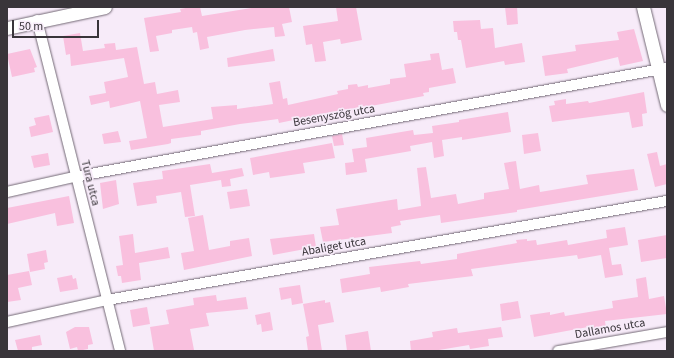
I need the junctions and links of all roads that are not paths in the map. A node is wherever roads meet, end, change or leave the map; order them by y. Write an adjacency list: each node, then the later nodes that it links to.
1 (105, 7): 3 (street)
2 (643, 7): 5 (street)
3 (37, 20): 4 (street); 7 (street, Tura utca)
4 (7, 28)
5 (663, 69): 6 (street); 7 (street, Besenyszög utca)
6 (667, 105)
7 (74, 177): 8 (street, Besenyszög utca); 10 (street, Tura utca)
8 (7, 192)
9 (667, 201): 10 (street, Abaliget utca)
10 (107, 300): 11 (street, Abaliget utca); 13 (street, Tura utca)
11 (7, 322)
12 (667, 332): 14 (street, Dallamos utca)
13 (120, 351)
14 (558, 351)

